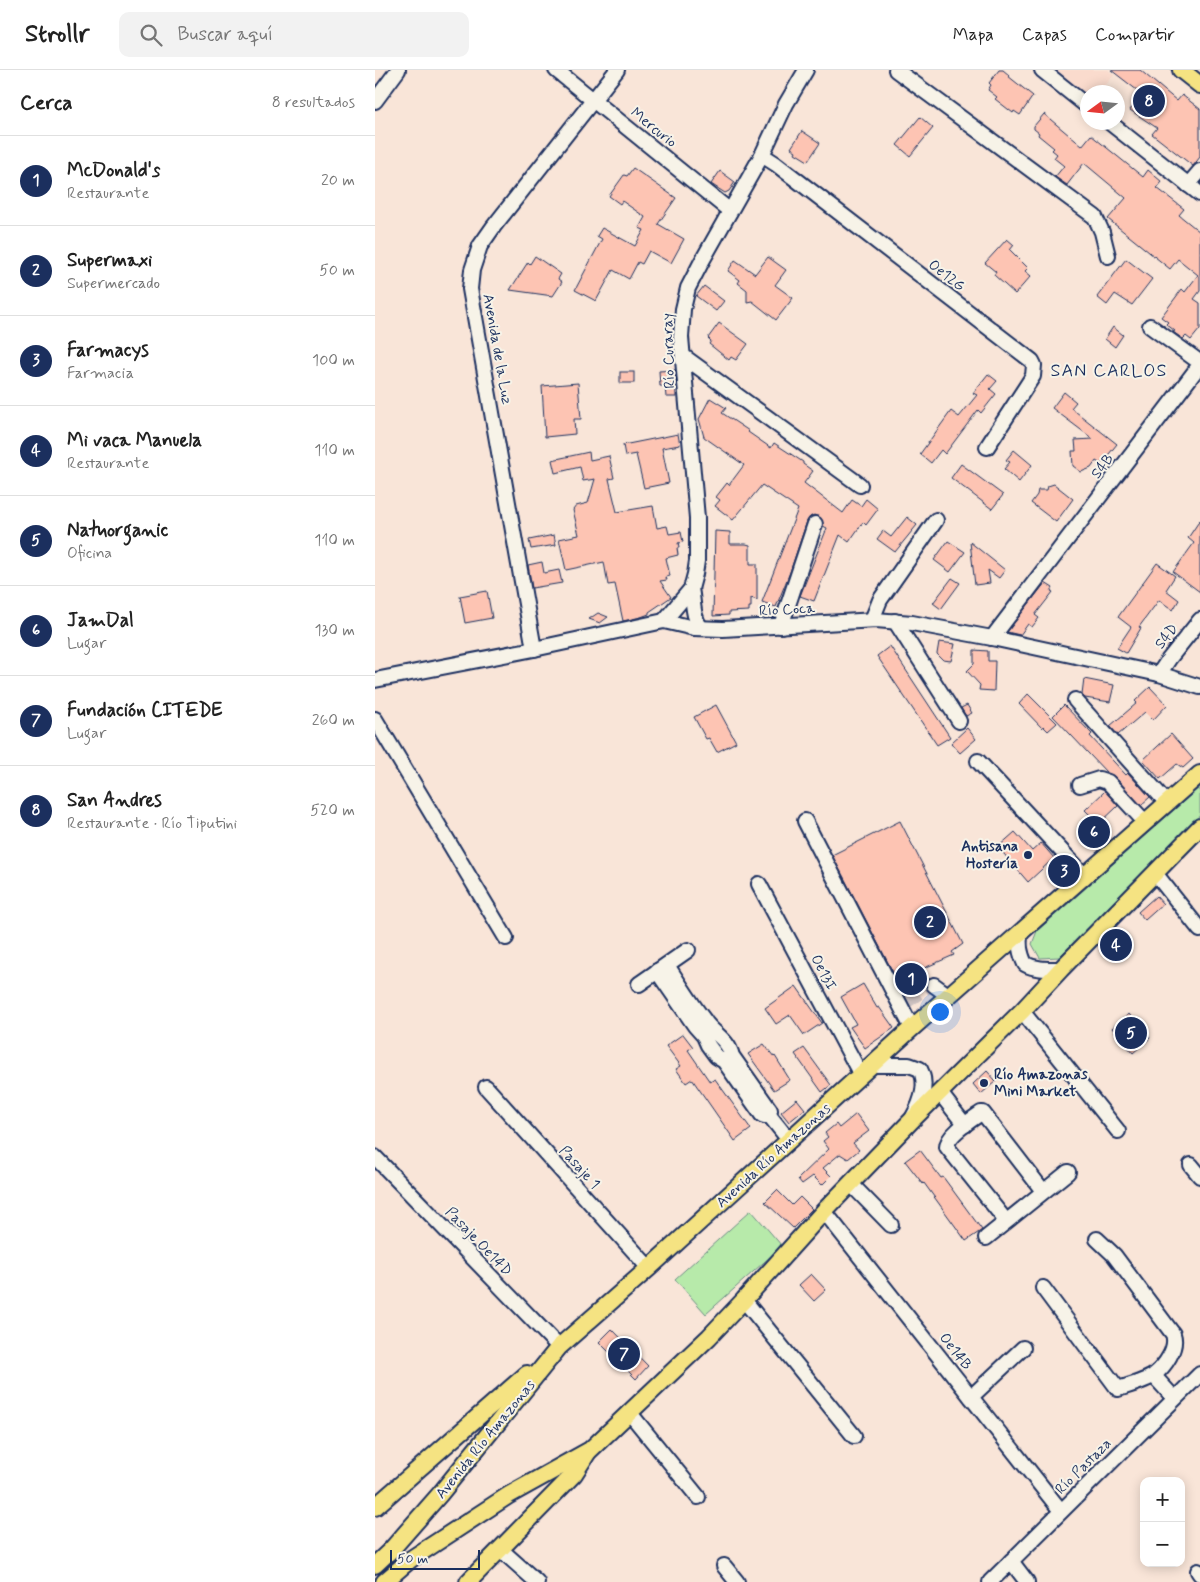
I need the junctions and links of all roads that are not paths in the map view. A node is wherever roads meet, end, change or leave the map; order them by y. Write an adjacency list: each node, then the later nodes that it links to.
1 (398, 70): 11 (street)
2 (556, 70): 9 (street, Mercurio)
3 (617, 70): 9 (street, Avenida de la Luz)
4 (806, 70): 13 (street, Río Curaray)
5 (896, 70): 18 (street)
6 (1042, 70): 10 (street)
7 (1181, 70): 8 (main road)
8 (1200, 85)
9 (594, 100): 17 (street, Mercurio); 33 (street, Avenida de la Luz)
10 (1080, 100)
11 (375, 101)
12 (1119, 130): 15 (street)
13 (762, 155): 17 (street, Río Curaray); 21 (street, Oe12G)
14 (1200, 171): 15 (street)
15 (1188, 185): 16 (street)
16 (1200, 194)
17 (730, 210): 20 (street, Río Curaray)
18 (1108, 256)
19 (1150, 326): 32 (street, S4B)
20 (683, 356): 22 (street); 25 (street, Río Curaray)
21 (987, 447)
22 (860, 485)
23 (936, 520): 26 (street)
24 (815, 524): 30 (street)
25 (691, 589): 28 (street, Río Curaray); 31 (street)
26 (872, 620): 29 (street, Río Coca); 30 (street, Río Coca)
27 (1200, 620): 34 (street, S4D)
28 (664, 621): 31 (street, Río Coca); 33 (street, Río Coca)
29 (895, 621): 32 (street, Río Coca); 39 (street)
30 (781, 626): 31 (street, Río Coca)
31 (701, 628)
32 (992, 638): 34 (street, Río Coca)
33 (535, 649): 35 (street, Río Coca)
34 (1159, 674): 36 (street, Río Coca)
35 (375, 680)
36 (1200, 687)
37 (1075, 700): 43 (street)
38 (375, 720): 52 (street)
39 (959, 721)
40 (978, 761): 48 (street)
41 (1200, 774): 43 (main road, Avenida Río Amazonas)
42 (1080, 785): 45 (street)
43 (1167, 803): 45 (main road, Avenida Río Amazonas)
44 (805, 822): 61 (street)
45 (1145, 822): 48 (main road, Avenida Río Amazonas)
46 (1200, 827): 47 (main road)
47 (1155, 873): 50 (street); 55 (main road)
48 (1084, 875): 51 (main road, Avenida Río Amazonas)
49 (759, 884): 62 (street, Oe13I)
50 (1200, 930)
51 (1021, 932): 55 (street); 58 (main road, Avenida Río Amazonas)
52 (506, 938)
53 (688, 950): 54 (street)
54 (662, 968): 56 (street); 68 (street)
55 (1061, 969): 60 (main road)
56 (639, 984)
57 (934, 985): 58 (street)
58 (949, 996): 61 (main road, Avenida Río Amazonas)
59 (907, 1000): 61 (street)
60 (1023, 1011): 64 (main road); 67 (street)
61 (915, 1026): 62 (main road, Avenida Río Amazonas)
62 (867, 1070): 65 (street); 68 (main road, Avenida Río Amazonas)
63 (487, 1088): 80 (street, Pasaje 1)
64 (939, 1093): 65 (main road); 66 (street)
65 (912, 1120): 73 (main road)
66 (965, 1125): 74 (street); 76 (street)
67 (1118, 1131)
68 (789, 1140): 80 (main road, Avenida Río Amazonas)
69 (375, 1157): 83 (street, Pasaje Oe14D)
70 (1191, 1165): 72 (street)
71 (1068, 1172): 74 (street)
72 (1200, 1176)
73 (851, 1184): 75 (main road); 77 (street)
74 (1043, 1191): 76 (street)
75 (824, 1211): 82 (main road); 87 (street, Oe14B)
76 (1006, 1221): 78 (street)
77 (891, 1225)
78 (986, 1238)
79 (1097, 1240): 86 (street)
80 (649, 1268): 83 (main road, Avenida Río Amazonas)
81 (1043, 1288): 86 (street)
82 (744, 1300): 89 (main road); 90 (street)
83 (559, 1347): 93 (main road); 97 (main road, Avenida Río Amazonas)
84 (1023, 1348): 87 (street)
85 (1200, 1374): 88 (street, Río Pastaza)
86 (1153, 1376): 88 (street)
87 (971, 1397): 94 (street, Oe14B)
88 (1174, 1398): 94 (street, Río Pastaza)
89 (629, 1412): 91 (main road); 92 (street)
90 (853, 1436)
91 (590, 1450): 95 (main road); 99 (main road)
92 (698, 1497)
93 (375, 1507)
94 (1061, 1511): 96 (street, Río Pastaza)
95 (500, 1549): 100 (main road); 101 (street)
96 (1011, 1561): 103 (street, Río Pastaza); 104 (street)
97 (375, 1565)
98 (724, 1566): 102 (street)
99 (384, 1582)
100 (468, 1582)
101 (537, 1582)
102 (737, 1582)
103 (990, 1582)
104 (1027, 1582)

